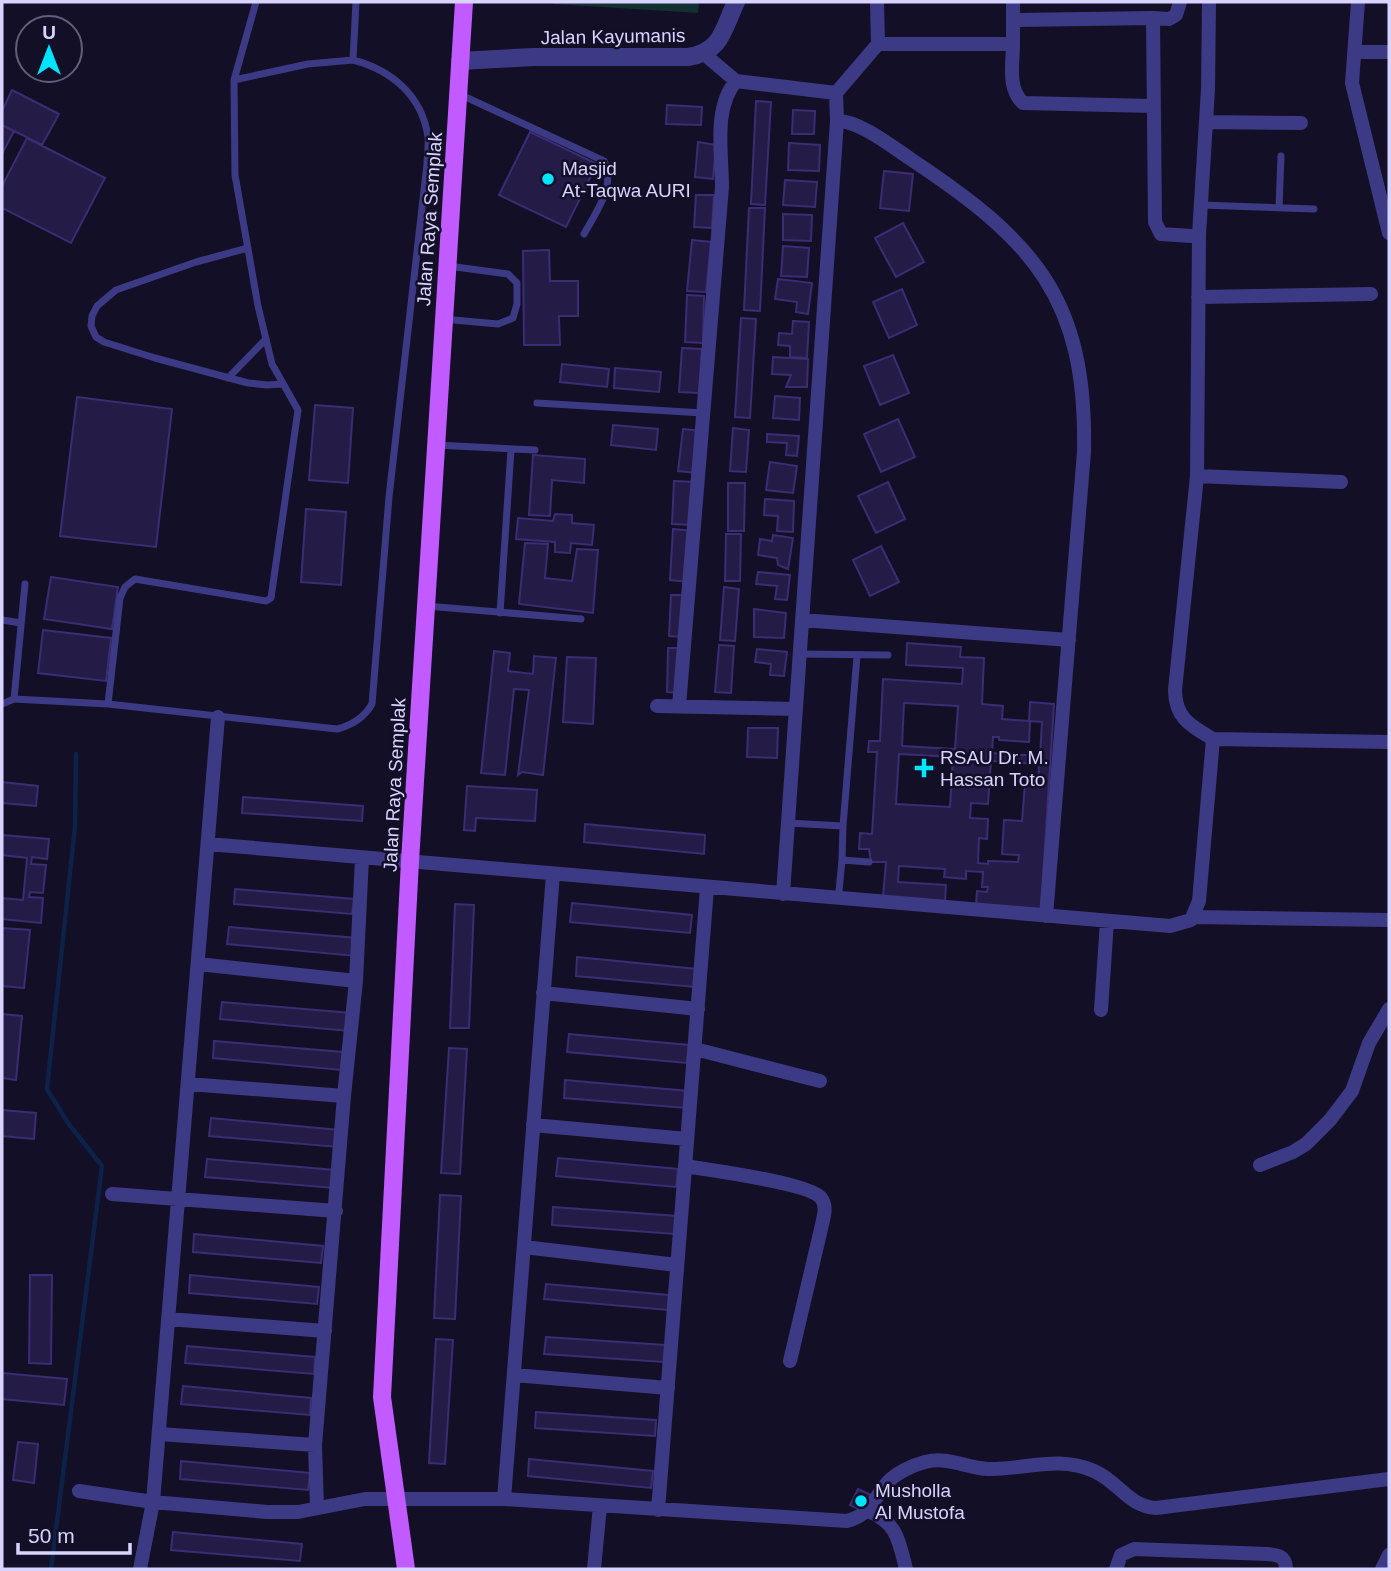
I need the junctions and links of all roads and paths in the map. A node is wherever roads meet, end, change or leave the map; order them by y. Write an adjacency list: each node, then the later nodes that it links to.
1 (256, 2): 19 (lane)
2 (356, 2): 17 (lane)
3 (464, 2): 18 (main road, Jalan Raya Semplak)
4 (736, 2): 16 (street, Jalan Kayumanis)
5 (877, 2): 12 (street)
6 (1013, 2): 11 (street)
7 (1180, 2): 10 (street)
8 (1209, 2): 25 (street)
9 (1358, 2): 14 (street)
10 (1153, 18): 11 (street); 23 (street)
11 (1013, 20): 13 (street)
12 (878, 44): 13 (street); 22 (street)
13 (1013, 44): 23 (street)
14 (1355, 52): 15 (street); 31 (street)
15 (1389, 52)
16 (704, 54): 18 (street, Jalan Kayumanis); 20 (street)
17 (353, 60): 19 (lane); 66 (lane)
18 (460, 61): 21 (main road, Jalan Raya Semplak)
19 (234, 80): 34 (lane)
20 (736, 81): 22 (street); 43 (street)
21 (458, 93): 32 (lane); 35 (main road, Jalan Raya Semplak)
22 (836, 93): 24 (street)
23 (1153, 106): 33 (street)
24 (837, 121): 54 (street); 56 (street)
25 (1206, 122): 26 (street); 28 (street)
26 (1301, 123)
27 (1281, 156): 29 (lane)
28 (1200, 205): 29 (lane); 37 (street)
29 (1279, 208): 30 (lane)
30 (1314, 209)
31 (1389, 233)
32 (584, 234)
33 (1191, 236)
34 (248, 248): 39 (lane); 40 (lane)
35 (447, 266): 38 (main road, Jalan Raya Semplak); 38 (lane)
36 (1371, 294): 37 (street)
37 (1198, 297): 47 (street)
38 (443, 319): 44 (main road, Jalan Raya Semplak)
39 (266, 339): 40 (lane); 41 (lane)
40 (228, 379): 41 (lane)
41 (283, 384): 62 (lane)
42 (537, 402): 43 (lane)
43 (703, 413): 64 (street)
44 (436, 445): 45 (lane); 50 (main road, Jalan Raya Semplak)
45 (511, 450): 46 (lane); 51 (lane)
46 (535, 450)
47 (1197, 476): 48 (street); 67 (street)
48 (1341, 482)
49 (25, 584): 55 (lane)
50 (426, 606): 51 (lane); 73 (main road, Jalan Raya Semplak)
51 (500, 613): 52 (lane)
52 (580, 619)
53 (2, 620): 55 (lane)
54 (802, 620): 56 (street); 57 (street)
55 (21, 623): 60 (lane)
56 (1069, 640): 80 (street)
57 (800, 654): 59 (lane); 65 (street)
58 (888, 655): 59 (lane)
59 (856, 656): 70 (lane)
60 (14, 699): 61 (lane); 62 (lane)
61 (2, 704)
62 (108, 704): 66 (lane)
63 (657, 706): 64 (street)
64 (680, 706): 65 (street)
65 (796, 709): 69 (street)
66 (218, 717): 71 (street)
67 (1213, 739): 68 (street); 81 (street)
68 (1389, 742)
69 (788, 823): 70 (lane); 79 (street)
70 (843, 826): 74 (lane)
71 (208, 844): 72 (street); 84 (street)
72 (362, 858): 73 (street); 85 (street)
73 (410, 860): 76 (street); 112 (main road, Jalan Raya Semplak)
74 (842, 860): 75 (lane); 78 (lane)
75 (869, 862)
76 (553, 874): 77 (street); 86 (street)
77 (707, 888): 79 (street); 87 (street)
78 (839, 891)
79 (783, 894): 80 (street)
80 (1046, 916): 83 (street)
81 (1194, 917): 82 (street); 83 (street)
82 (1389, 920)
83 (1107, 921): 89 (street)
84 (198, 964): 85 (street); 92 (street)
85 (356, 981): 93 (street)
86 (543, 993): 87 (street); 94 (street)
87 (698, 1009): 90 (street)
88 (1389, 1009): 96 (street)
89 (1101, 1010)
90 (695, 1049): 91 (street); 95 (street)
91 (820, 1081)
92 (188, 1084): 93 (street); 99 (street)
93 (344, 1096): 100 (street)
94 (533, 1125): 95 (street); 101 (street)
95 (687, 1139): 97 (street)
96 (1260, 1165)
97 (685, 1166): 102 (street); 105 (street)
98 (111, 1194): 99 (street)
99 (178, 1199): 100 (street); 103 (street)
100 (336, 1211): 104 (street)
101 (524, 1247): 102 (street); 106 (street)
102 (677, 1265): 107 (street)
103 (169, 1319): 104 (street); 108 (street)
104 (325, 1331): 109 (street)
105 (790, 1361)
106 (514, 1375): 107 (street); 113 (street)
107 (667, 1388): 117 (street)
108 (159, 1434): 109 (street); 114 (street)
109 (315, 1445): 116 (street)
110 (1389, 1479): 118 (street)
111 (79, 1490): 114 (street)
112 (394, 1498): 113 (street); 116 (street); 121 (main road, Jalan Raya Semplak)
113 (504, 1500): 115 (street)
114 (153, 1502): 116 (street); 120 (street)
115 (600, 1506): 117 (street); 122 (street)
116 (317, 1508)
117 (658, 1510): 118 (street)
118 (869, 1511): 123 (street)
119 (1389, 1555): 126 (street)
120 (141, 1569)
121 (406, 1569)
122 (594, 1569)
123 (906, 1569)
124 (1116, 1569): 125 (street)
125 (1286, 1569)
126 (1382, 1569)

